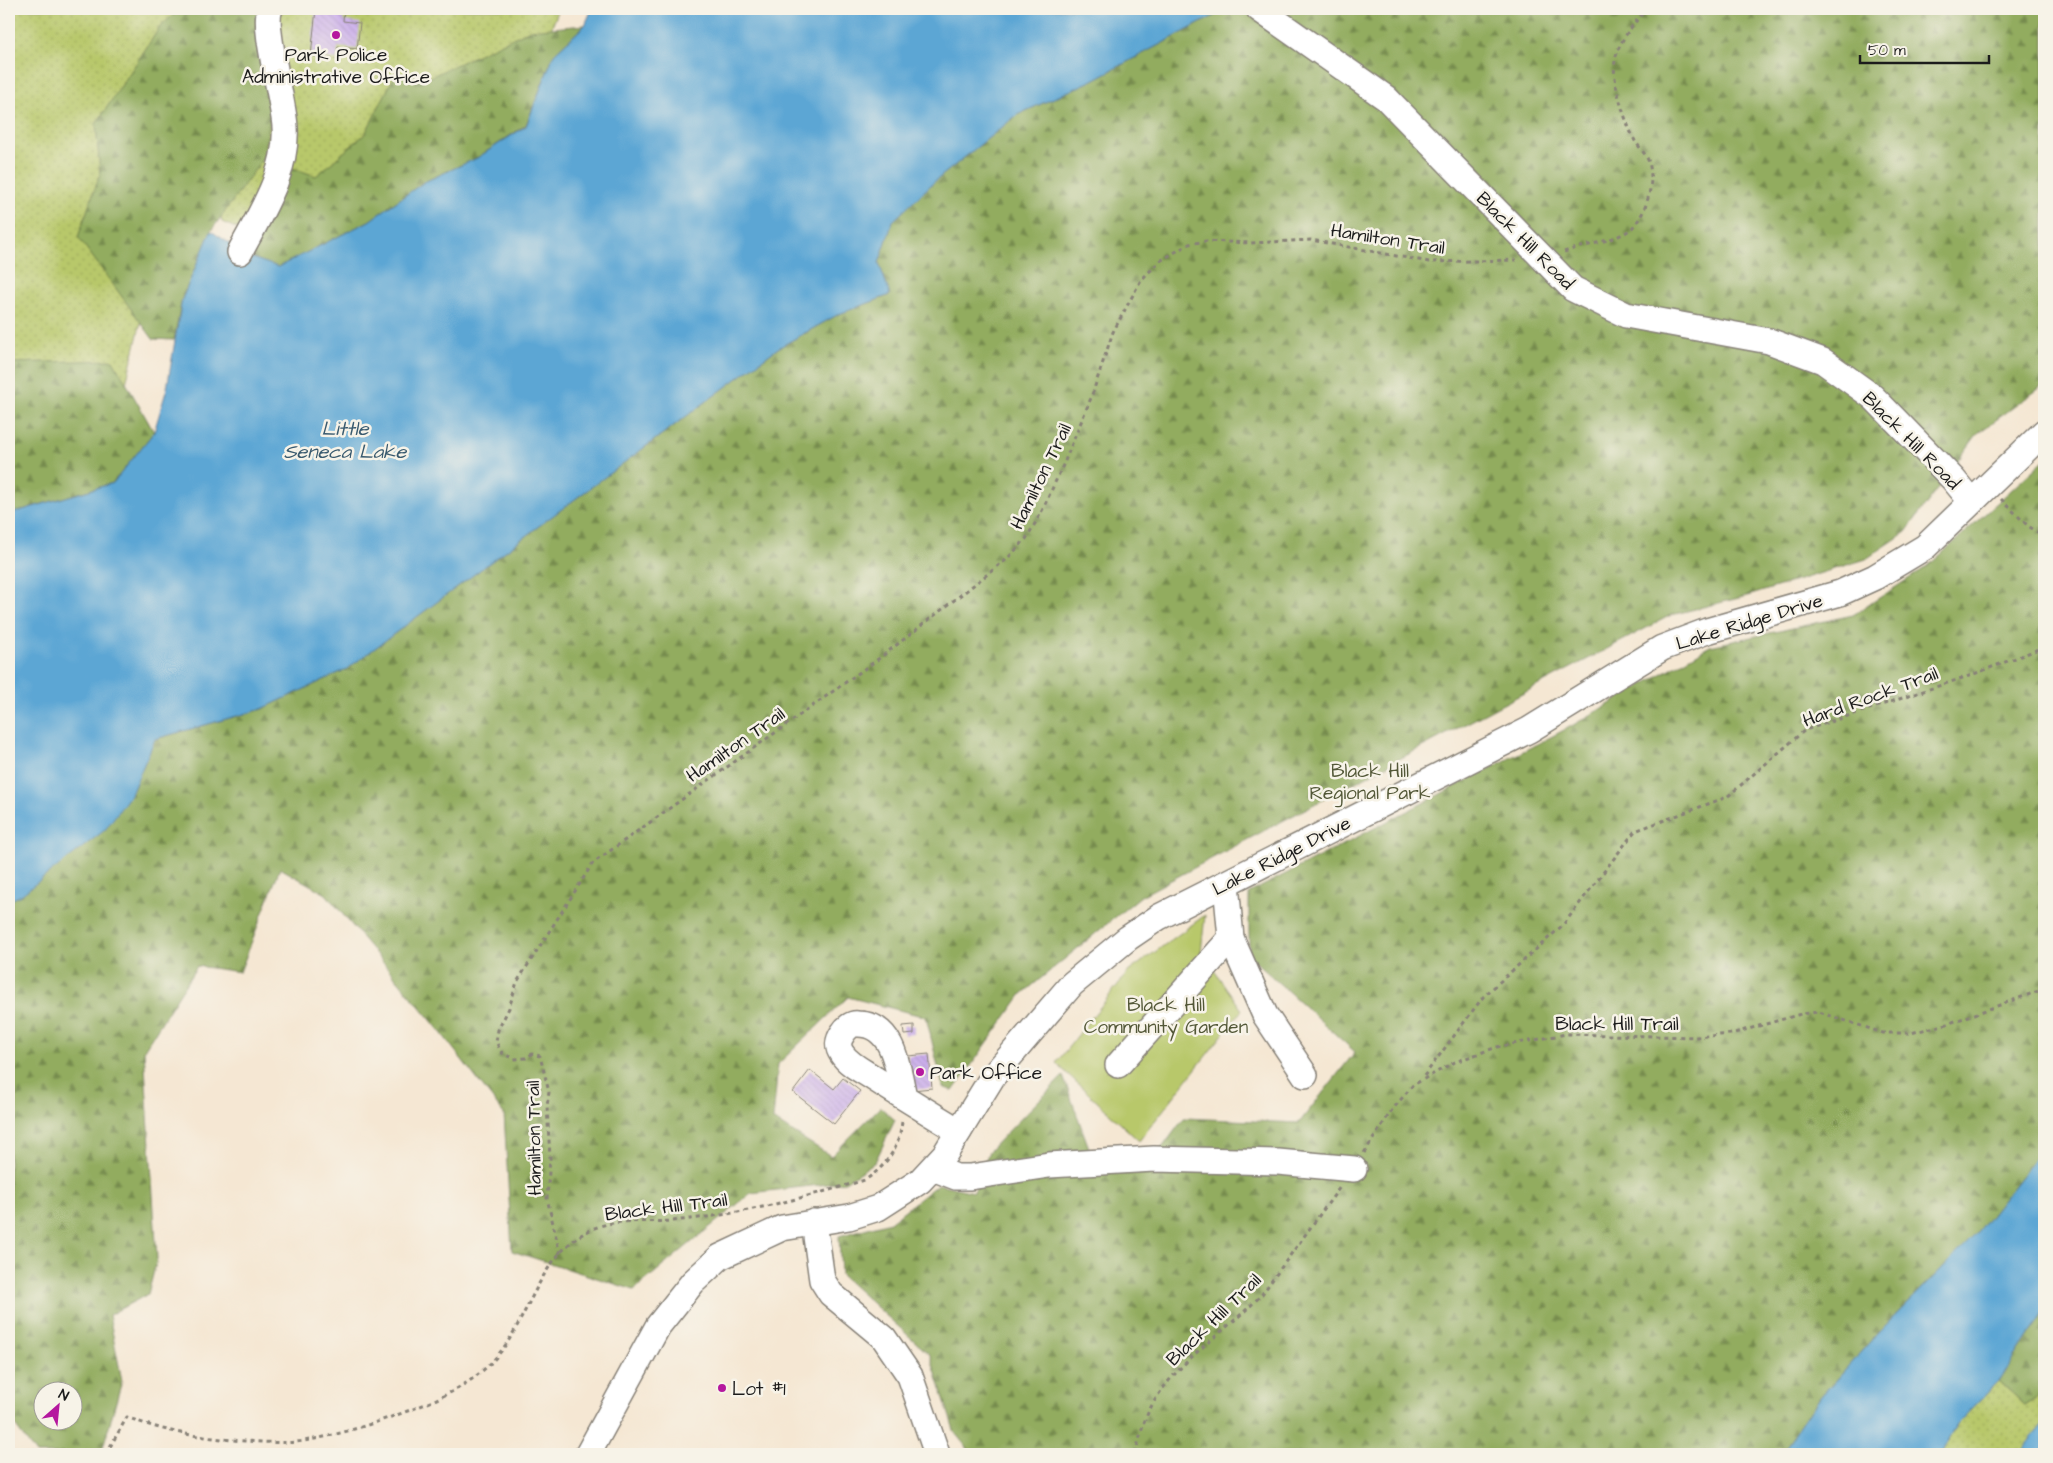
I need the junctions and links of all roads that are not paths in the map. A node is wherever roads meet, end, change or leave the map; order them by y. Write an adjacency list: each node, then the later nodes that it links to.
1 (270, 9): 3 (street)
2 (1259, 9): 5 (street, Black Hill Road)
3 (240, 252)
4 (2044, 432): 5 (street, Lake Ridge Drive)
5 (1979, 494): 6 (street, Lake Ridge Drive)
6 (1226, 884): 7 (street); 11 (street, Lake Ridge Drive)
7 (1231, 938): 8 (street); 9 (street)
8 (1118, 1065)
9 (1305, 1075)
10 (903, 1107): 11 (street)
11 (960, 1131): 12 (street, Lake Ridge Drive)
12 (932, 1168): 13 (street); 14 (street, Lake Ridge Drive)
13 (1354, 1169)
14 (814, 1222): 15 (street, Lake Ridge Drive); 16 (street)
15 (588, 1454)
16 (937, 1454)

